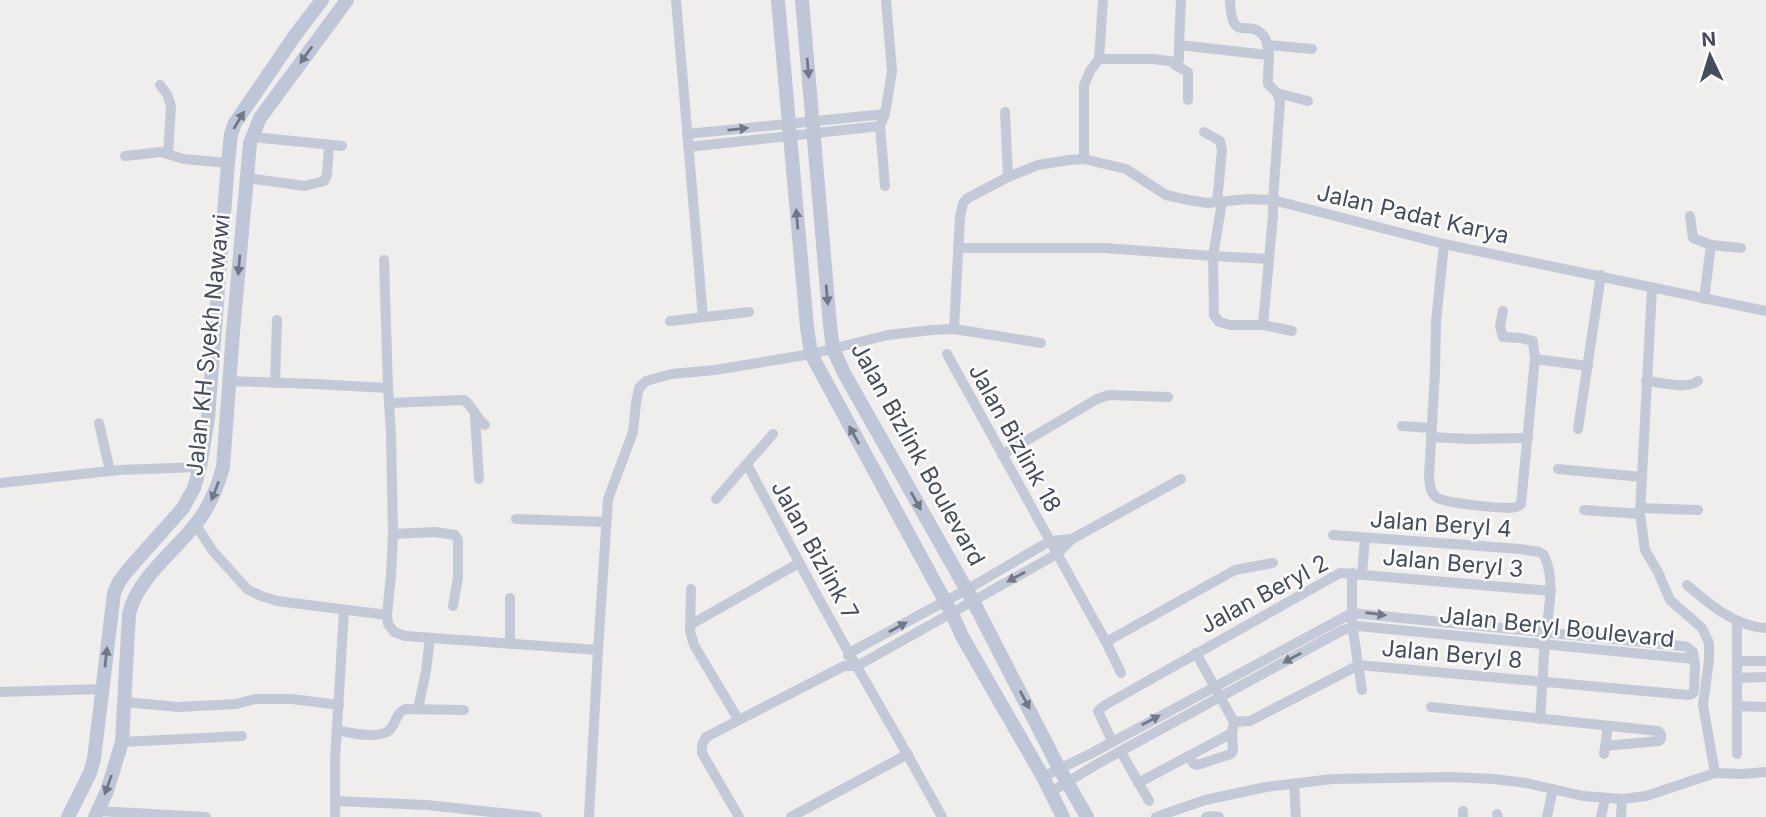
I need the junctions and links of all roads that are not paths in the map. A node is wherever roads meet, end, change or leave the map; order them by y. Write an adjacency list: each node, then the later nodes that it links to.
1 (322, 0): 33 (main road, Jalan KH Syekh Nawawi, one-way to 1)
2 (346, 0): 26 (main road, Jalan KH Syekh Nawawi, one-way to 26)
3 (676, 0): 25 (street)
4 (778, 0): 23 (main road, Jalan Bizlink Boulevard)
5 (802, 0): 22 (main road, Jalan Bizlink Boulevard, one-way to 22)
6 (886, 0): 20 (street)
7 (1104, 0): 13 (street)
8 (1181, 0): 10 (street)
9 (1230, 0): 12 (street)
10 (1179, 45): 12 (street); 14 (street)
11 (1312, 49): 12 (street)
12 (1267, 50): 16 (street)
13 (1099, 59): 14 (street); 32 (street)
14 (1173, 62): 17 (street)
15 (160, 85): 30 (street)
16 (1277, 93): 18 (street); 37 (street)
17 (1188, 100)
18 (1308, 101)
19 (1005, 112): 34 (street)
20 (885, 114): 21 (street); 22 (street)
21 (880, 126): 22 (street); 36 (street)
22 (813, 127): 23 (street); 56 (main road, Jalan Bizlink Boulevard, one-way to 56)
23 (789, 130): 25 (street, one-way to 23); 29 (street); 58 (main road, Jalan Bizlink Boulevard, one-way to 23)
24 (1204, 132): 38 (street)
25 (687, 134): 29 (street)
26 (253, 137): 27 (street); 35 (main road, Jalan KH Syekh Nawawi)
27 (329, 145): 28 (street); 35 (street)
28 (342, 146)
29 (688, 147): 53 (street)
30 (168, 154): 31 (street); 33 (street)
31 (125, 156)
32 (1084, 159): 34 (street); 38 (street, Jalan Padat Karya)
33 (228, 163): 60 (main road, Jalan KH Syekh Nawawi)
34 (1008, 177): 42 (street)
35 (247, 178): 62 (main road, Jalan KH Syekh Nawawi, one-way to 62)
36 (885, 187)
37 (1273, 200): 38 (street, Jalan Padat Karya); 40 (street, Jalan Padat Karya); 45 (street)
38 (1219, 202): 44 (street)
39 (1690, 216): 41 (street)
40 (1444, 244): 47 (street, Jalan Padat Karya); 83 (street)
41 (1711, 245): 43 (street); 49 (street)
42 (958, 248): 44 (street); 59 (street)
43 (1741, 248)
44 (1213, 256): 45 (street); 57 (street)
45 (1269, 259): 57 (street)
46 (384, 260): 75 (street)
47 (1601, 275): 48 (street, Jalan Padat Karya); 68 (street)
48 (1652, 288): 49 (street, Jalan Padat Karya); 70 (street)
49 (1704, 299): 51 (street, Jalan Padat Karya)
50 (1503, 311): 67 (street)
51 (1766, 311)
52 (749, 312): 53 (street)
53 (703, 317): 55 (street)
54 (277, 320): 73 (street)
55 (670, 321)
56 (830, 324): 58 (main road); 64 (main road, Jalan Bizlink Boulevard)
57 (1263, 325): 61 (street)
58 (807, 327): 65 (main road, Jalan Bizlink Boulevard)
59 (954, 329): 63 (street); 64 (street)
60 (215, 330): 62 (main road); 88 (main road, Jalan KH Syekh Nawawi)
61 (1292, 331)
62 (233, 332): 72 (main road, Jalan KH Syekh Nawawi)
63 (1041, 343)
64 (833, 349): 65 (street); 69 (main road, Jalan Bizlink Boulevard)
65 (811, 354): 74 (main road, Jalan Bizlink Boulevard); 100 (street)
66 (947, 354): 86 (street, Jalan Bizlink 18)
67 (1535, 359): 68 (street); 85 (street)
68 (1588, 366): 82 (street)
69 (844, 373): 74 (main road); 114 (main road, Jalan Bizlink Boulevard, one-way to 114)
70 (1646, 381): 71 (street); 91 (street)
71 (1698, 381)
72 (230, 382): 73 (street); 101 (main road, Jalan KH Syekh Nawawi, one-way to 101)
73 (275, 383): 75 (street)
74 (826, 384): 117 (main road, Jalan Bizlink Boulevard, one-way to 74)
75 (388, 388): 77 (street)
76 (1168, 397): 86 (street)
77 (389, 402): 78 (street); 102 (street)
78 (474, 412): 80 (street); 92 (street)
79 (99, 423): 90 (street)
80 (485, 425)
81 (1402, 426): 83 (street)
82 (1578, 429)
83 (1431, 433): 85 (street); 85 (street)
84 (773, 434): 87 (street)
85 (1528, 438)
86 (1002, 455): 106 (street, Jalan Bizlink 18)
87 (747, 464): 95 (street); 108 (street, Jalan Bizlink 7)
88 (200, 467): 90 (street); 141 (main road, Jalan KH Syekh Nawawi, one-way to 88)
89 (1558, 469): 91 (street)
90 (110, 471): 94 (street)
91 (1642, 477): 98 (street)
92 (479, 479)
93 (1181, 480): 105 (street)
94 (0, 483)
95 (716, 499)
96 (1584, 510): 98 (street)
97 (1698, 510): 98 (street)
98 (1640, 511): 167 (street)
99 (516, 519): 100 (street)
100 (606, 522): 128 (street)
101 (196, 525): 118 (street); 145 (main road, Jalan KH Syekh Nawawi)
102 (393, 534): 116 (street); 119 (street)
103 (1333, 535): 104 (street, Jalan Beryl 4)
104 (1365, 538): 110 (street); 113 (street, Jalan Beryl 4)
105 (1072, 539): 106 (street); 107 (street)
106 (1050, 541): 107 (street, Jalan Bizlink 18); 114 (street)
107 (1058, 554): 114 (street, one-way to 114); 126 (street, Jalan Bizlink 18)
108 (799, 563): 122 (street); 129 (street, Jalan Bizlink 7)
109 (1273, 563): 126 (street)
110 (1357, 574): 113 (street, Jalan Beryl 3); 120 (street); 130 (street, Jalan Beryl 2)
111 (1687, 585): 121 (street)
112 (691, 589): 122 (street)
113 (1551, 591): 125 (street)
114 (970, 596): 117 (street); 165 (main road, Jalan Bizlink Boulevard, one-way to 165)
115 (510, 598): 127 (street)
116 (453, 606)
117 (948, 608): 129 (street, one-way to 117); 136 (street); 168 (main road, Jalan Bizlink Boulevard)
118 (344, 610): 119 (street); 146 (street)
119 (387, 614): 124 (street)
120 (1352, 620): 125 (street, Jalan Beryl Boulevard); 134 (street); 143 (street)
121 (1737, 621): 123 (street); 132 (street)
122 (690, 625): 152 (street)
123 (1766, 628)
124 (430, 638): 127 (street); 150 (street)
125 (1546, 638): 131 (street, Jalan Beryl Boulevard); 140 (street)
126 (1106, 642): 137 (street, Jalan Bizlink 18)
127 (510, 644): 128 (street)
128 (598, 650): 183 (street)
129 (849, 653): 135 (street); 136 (street, Jalan Bizlink 7)
130 (1196, 653): 143 (street); 159 (street, Jalan Beryl 2)
131 (1694, 659): 140 (street, Jalan Beryl 8)
132 (1737, 661): 133 (street); 139 (street)
133 (1766, 661)
134 (1359, 665): 140 (street, Jalan Beryl 8); 142 (street); 154 (street)
135 (844, 666): 136 (street); 152 (street)
136 (857, 666): 162 (street, Jalan Bizlink 7)
137 (1121, 673)
138 (1766, 677): 139 (street)
139 (1737, 678): 148 (street)
140 (1542, 682): 153 (street)
141 (103, 689): 144 (street); 179 (main road, Jalan KH Syekh Nawawi)
142 (1362, 690)
143 (1217, 691): 154 (street); 159 (street, one-way to 143); 161 (street)
144 (0, 692)
145 (125, 702): 146 (street); 160 (main road, Jalan KH Syekh Nawawi)
146 (339, 705): 156 (street)
147 (1430, 706): 153 (street)
148 (1737, 706): 149 (street); 163 (street)
149 (1766, 707)
150 (418, 709): 151 (street); 156 (street)
151 (464, 710)
152 (738, 719): 184 (street)
153 (1540, 719): 155 (street)
154 (1234, 722): 157 (street)
155 (1608, 726): 155 (street)
156 (337, 730): 176 (street)
157 (1232, 733): 164 (street); 164 (street)
158 (242, 736): 160 (street)
159 (1112, 741): 165 (street)
160 (122, 742): 178 (main road, Jalan KH Syekh Nawawi, one-way to 178)
161 (1121, 752): 169 (street); 170 (street)
162 (908, 754): 185 (street); 186 (street, Jalan Bizlink 7)
163 (1737, 754)
164 (1188, 756): 170 (street)
165 (1059, 768): 168 (street); 169 (main road, Jalan Bizlink Boulevard)
166 (1766, 772): 167 (street)
167 (1715, 774): 175 (street)
168 (1043, 777): 173 (main road, Jalan Bizlink Boulevard)
169 (1067, 782): 173 (street); 188 (main road, Jalan Bizlink Boulevard)
170 (1138, 783): 177 (street)
171 (1294, 784): 172 (street); 189 (street); 192 (street)
172 (1553, 789): 174 (street); 193 (street)
173 (1051, 792): 187 (main road, Jalan Bizlink Boulevard)
174 (1605, 799): 175 (street); 194 (street)
175 (1622, 799): 195 (street)
176 (336, 801): 181 (street); 182 (street)
177 (1149, 801)
178 (96, 814): 180 (street)
179 (68, 817)
180 (206, 817)
181 (335, 817)
182 (537, 817)
183 (590, 817)
184 (738, 817)
185 (791, 817)
186 (942, 817)
187 (1063, 817)
188 (1087, 817)
189 (1156, 817)
190 (1206, 817): 191 (street)
191 (1219, 817)
192 (1296, 817)
193 (1547, 817)
194 (1601, 817)
195 (1621, 817)

